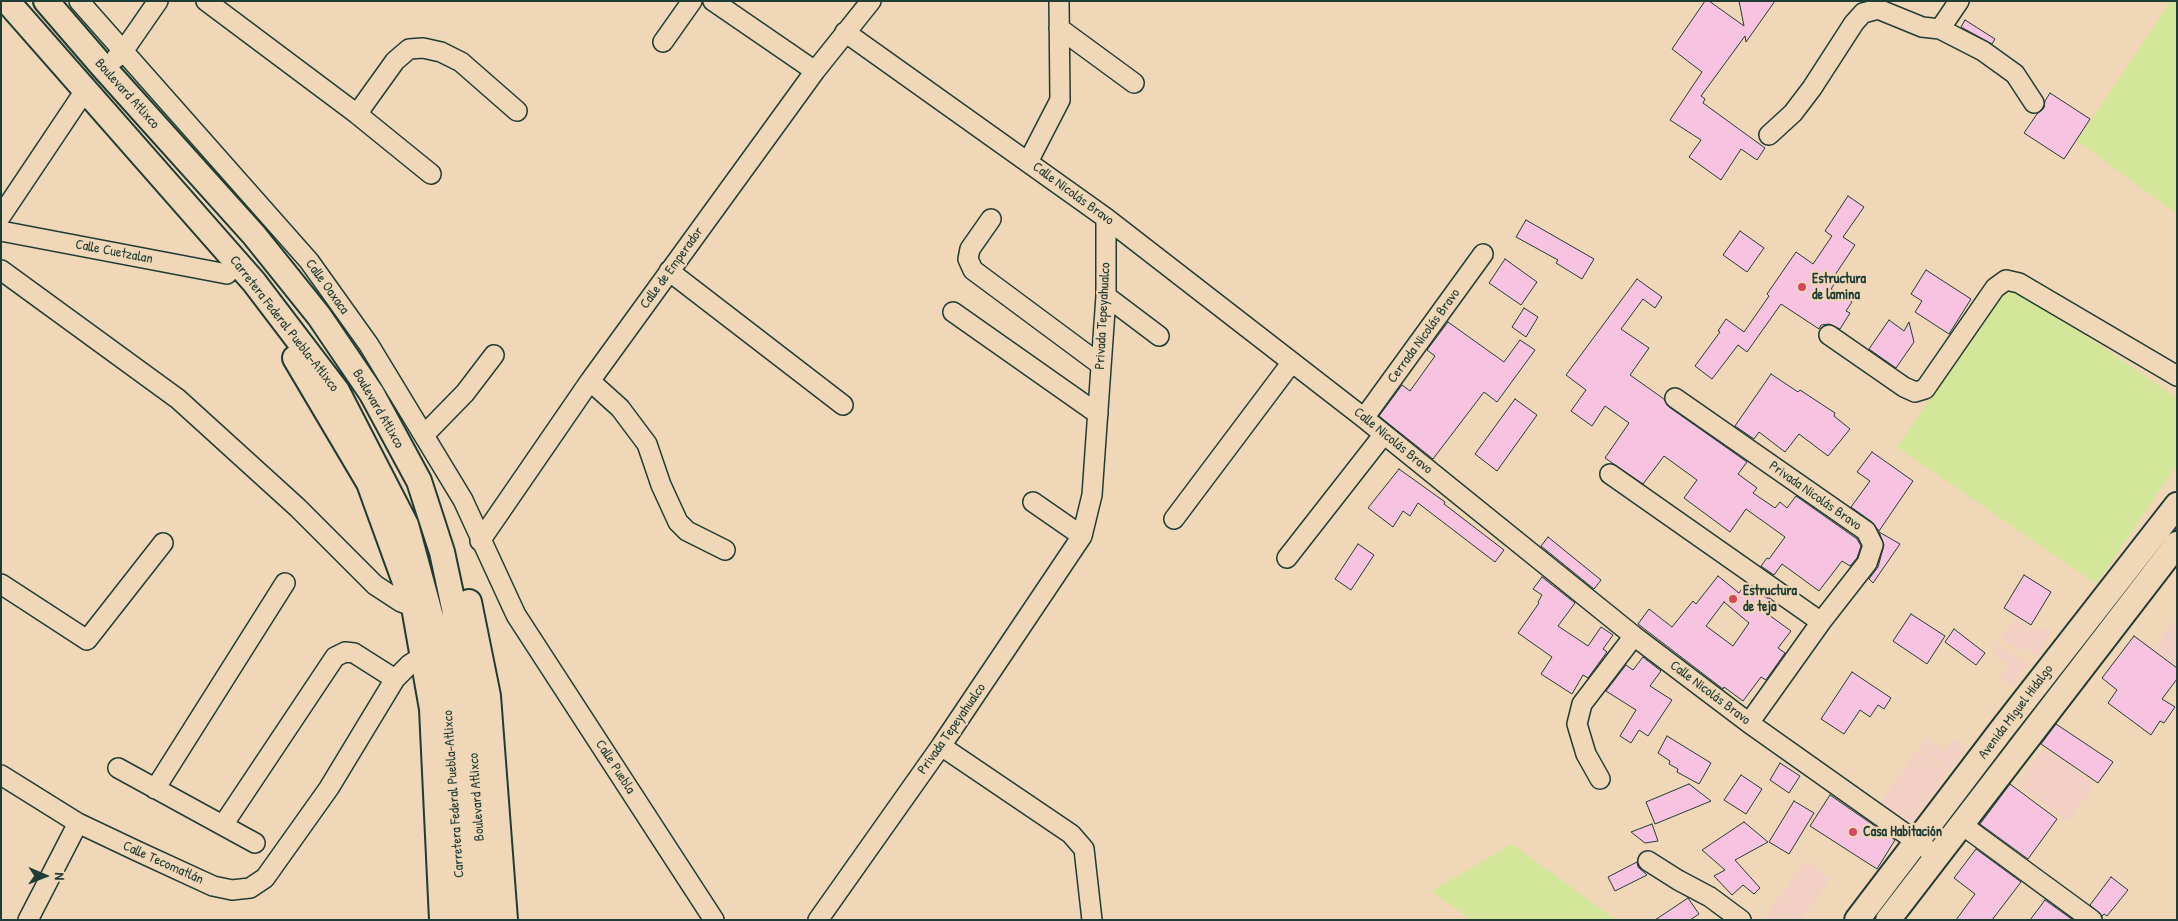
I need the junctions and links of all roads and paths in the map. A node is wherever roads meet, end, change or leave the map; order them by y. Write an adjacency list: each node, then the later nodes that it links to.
1 (7, 1): 19 (main road, Carretera Federal Puebla-Atlixco)
2 (46, 1): 16 (main road, Boulevard Atlixco)
3 (79, 1): 15 (street, Calle Oaxaca)
4 (158, 1): 15 (street)
5 (206, 1): 22 (street)
6 (692, 1): 14 (street)
7 (714, 1): 17 (street)
8 (871, 1): 13 (street, Calle de Emperador)
9 (1059, 1): 11 (street)
10 (1959, 1): 12 (street)
11 (1058, 28): 18 (street); 24 (street)
12 (1940, 30): 20 (street); 23 (street)
13 (845, 32): 17 (street, Calle de Emperador); 24 (street, Calle Nicolás Bravo)
14 (664, 42)
15 (124, 50): 16 (street); 49 (street, Calle Oaxaca)
16 (102, 68): 51 (main road, Boulevard Atlixco)
17 (815, 71): 33 (street, Calle de Emperador)
18 (1134, 83)
19 (86, 89): 26 (main road, Carretera Federal Puebla-Atlixco); 27 (street)
20 (2034, 102)
21 (517, 111): 22 (street)
22 (357, 114): 25 (street)
23 (1769, 135)
24 (1028, 162): 28 (street, Calle Nicolás Bravo)
25 (431, 174)
26 (192, 211): 34 (main road); 73 (main road, Carretera Federal Puebla-Atlixco)
27 (1, 216)
28 (1106, 218): 35 (street, Privada Tepeyahualco); 40 (street, Calle Nicolás Bravo)
29 (991, 219): 41 (street)
30 (1, 231): 34 (street, Calle Cuetzalan)
31 (1483, 254): 47 (street, Cerrada Nicolás Bravo)
32 (1, 270): 65 (street)
33 (669, 271): 43 (street, Calle de Emperador); 45 (street)
34 (227, 274): 65 (main road)
35 (1106, 296): 38 (street); 41 (street, Privada Tepeyahualco)
36 (953, 312): 46 (street)
37 (1828, 335): 42 (street)
38 (1159, 336)
39 (494, 355): 49 (street)
40 (1292, 362): 47 (street, Calle Nicolás Bravo); 54 (street)
41 (1101, 365): 46 (street, Privada Tepeyahualco)
42 (2177, 376)
43 (590, 381): 56 (street, Calle de Emperador); 59 (street)
44 (1675, 398): 67 (street, Privada Nicolás Bravo)
45 (843, 405)
46 (1098, 414): 55 (street, Privada Tepeyahualco)
47 (1364, 418): 48 (street, Calle Nicolás Bravo)
48 (1384, 434): 61 (street); 68 (street, Calle Nicolás Bravo)
49 (424, 435): 56 (street, Calle Oaxaca)
50 (1610, 474): 67 (street)
51 (419, 481): 73 (main road, Boulevard Atlixco); 92 (main road)
52 (1034, 502): 55 (street)
53 (2177, 505): 60 (main road, Avenida Miguel Hidalgo)
54 (1174, 519)
55 (1082, 536): 75 (street, Privada Tepeyahualco)
56 (480, 541): 66 (street, Calle Oaxaca)
57 (163, 543): 64 (street)
58 (2177, 544): 62 (main road, Avenida Miguel Hidalgo)
59 (725, 550)
60 (2139, 553): 62 (main road); 72 (main road, Avenida Miguel Hidalgo)
61 (1287, 558)
62 (2158, 567): 74 (main road, Avenida Miguel Hidalgo)
63 (284, 583): 79 (street)
64 (4, 592)
65 (414, 607): 69 (main road)
66 (516, 615): 93 (street, Calle Puebla)
67 (1821, 622): 71 (street, Privada Nicolás Bravo)
68 (1634, 636): 71 (street, Calle Nicolás Bravo); 78 (street)
69 (423, 656): 70 (street); 89 (main road)
70 (395, 679): 80 (street, Calle Tecomatlán); 82 (street)
71 (1750, 723): 84 (street, Calle Nicolás Bravo)
72 (2003, 728): 74 (main road); 84 (main road, Avenida Miguel Hidalgo)
73 (463, 733): 90 (main road, Carretera Federal Puebla-Atlixco); 91 (main road, Boulevard Atlixco)
74 (2024, 743): 81 (main road, Avenida Miguel Hidalgo)
75 (941, 746): 94 (street, Privada Tepeyahualco); 95 (street)
76 (118, 768): 79 (street)
77 (1, 775): 80 (street, Calle Tecomatlán)
78 (1600, 779)
79 (155, 789): 82 (street)
80 (78, 824): 88 (street)
81 (1962, 824): 85 (main road, Avenida Miguel Hidalgo); 87 (street)
82 (223, 825): 83 (street)
83 (255, 843)
84 (1917, 843): 85 (street, Calle Nicolás Bravo); 97 (main road, Avenida Miguel Hidalgo)
85 (1937, 856): 98 (main road, Avenida Miguel Hidalgo)
86 (1648, 861): 96 (street)
87 (2088, 919)
88 (28, 920)
89 (442, 920)
90 (461, 920)
91 (484, 920)
92 (506, 920)
93 (714, 920)
94 (818, 920)
95 (1092, 920)
96 (1742, 920)
97 (1857, 920)
98 (1888, 920)

